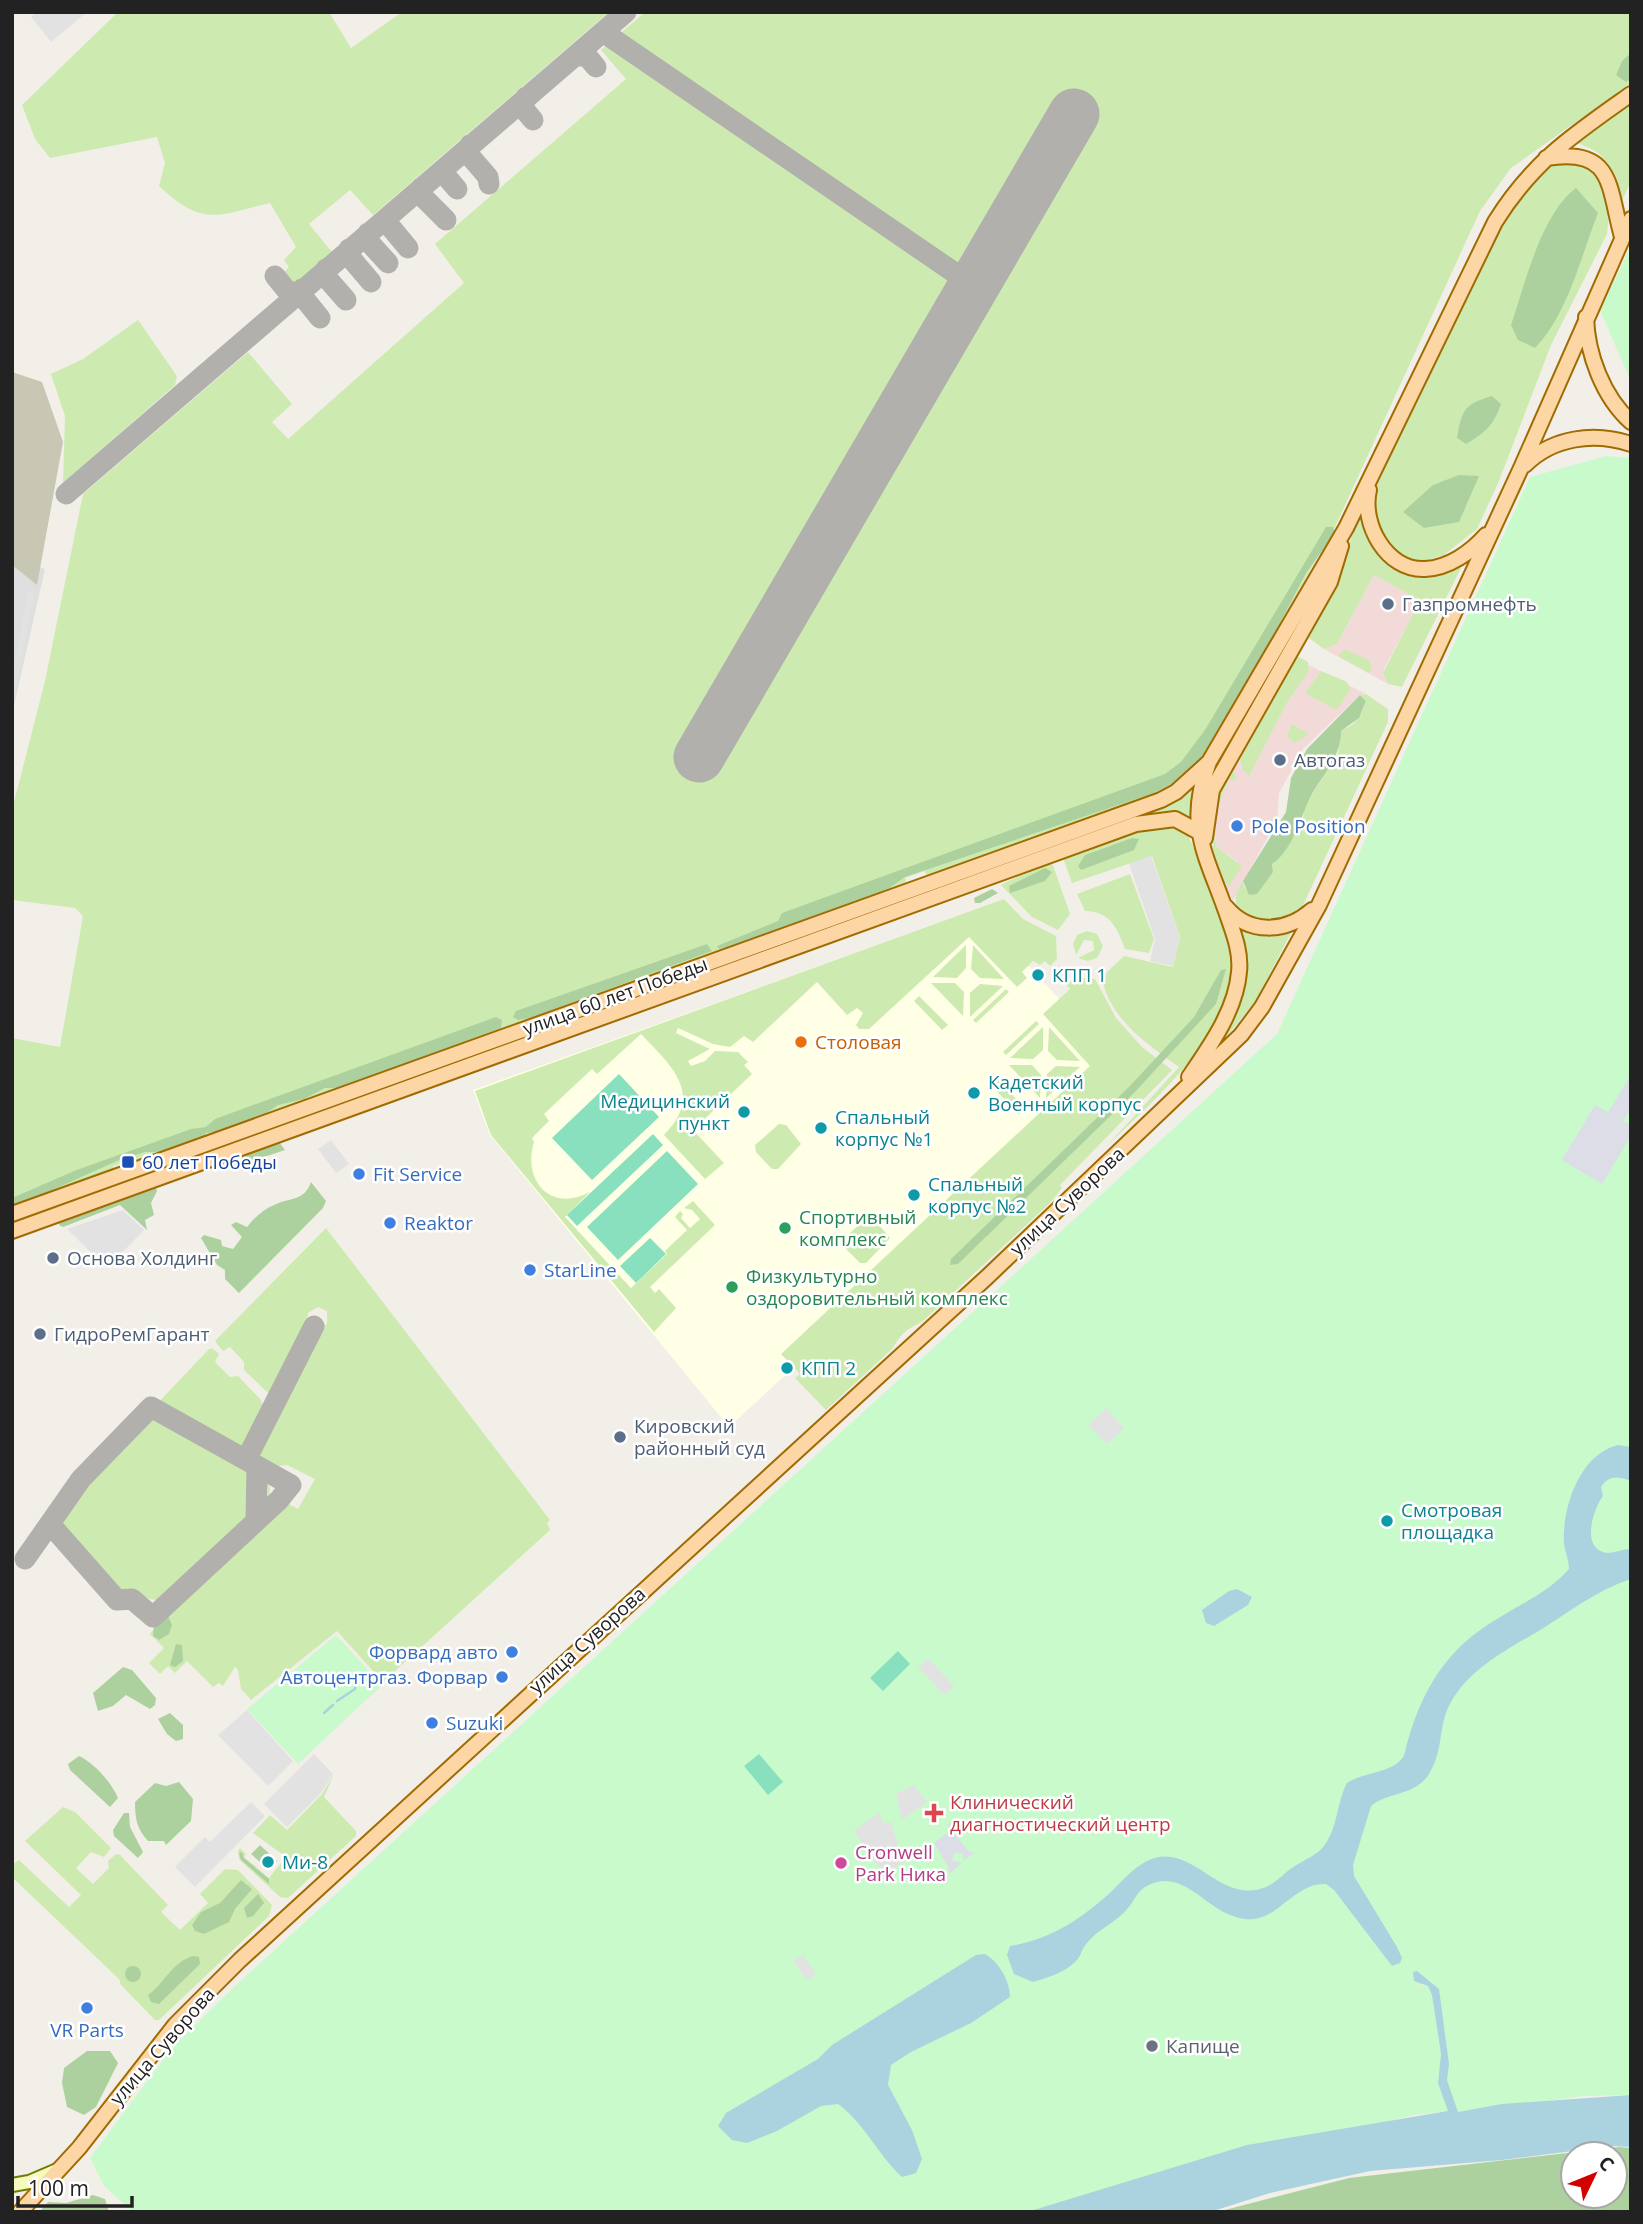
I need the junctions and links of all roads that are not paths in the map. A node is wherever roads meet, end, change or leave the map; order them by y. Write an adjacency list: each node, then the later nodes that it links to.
1 (1631, 94): 2 (main road)
2 (1545, 158): 4 (main road); 9 (main road)
3 (1631, 219): 4 (main road)
4 (1622, 237): 5 (main road)
5 (1586, 315): 6 (main road); 8 (main road)
6 (1631, 422)
7 (1631, 444): 8 (main road)
8 (1521, 468): 10 (main road)
9 (1373, 471): 10 (main road); 11 (main road)
10 (1496, 523): 17 (main road)
11 (1346, 528): 12 (main road); 15 (main road)
12 (1209, 762): 13 (main road); 14 (main road, улица 60 лет Победы)
13 (1197, 831): 14 (main road, улица 60 лет Победы); 15 (main road)
14 (1071, 839): 19 (main road, улица 60 лет Победы)
15 (1205, 850): 16 (main road)
16 (1224, 904): 17 (main road); 18 (main road)
17 (1319, 905): 18 (main road)
18 (1179, 1093): 22 (main road, улица Суворова)
19 (216, 1149): 20 (main road, улица 60 лет Победы); 21 (main road, улица 60 лет Победы)
20 (12, 1214)
21 (12, 1231)
22 (61, 2168): 23 (main road); 24 (main road, улица Суворова)
23 (12, 2185)
24 (20, 2212)

